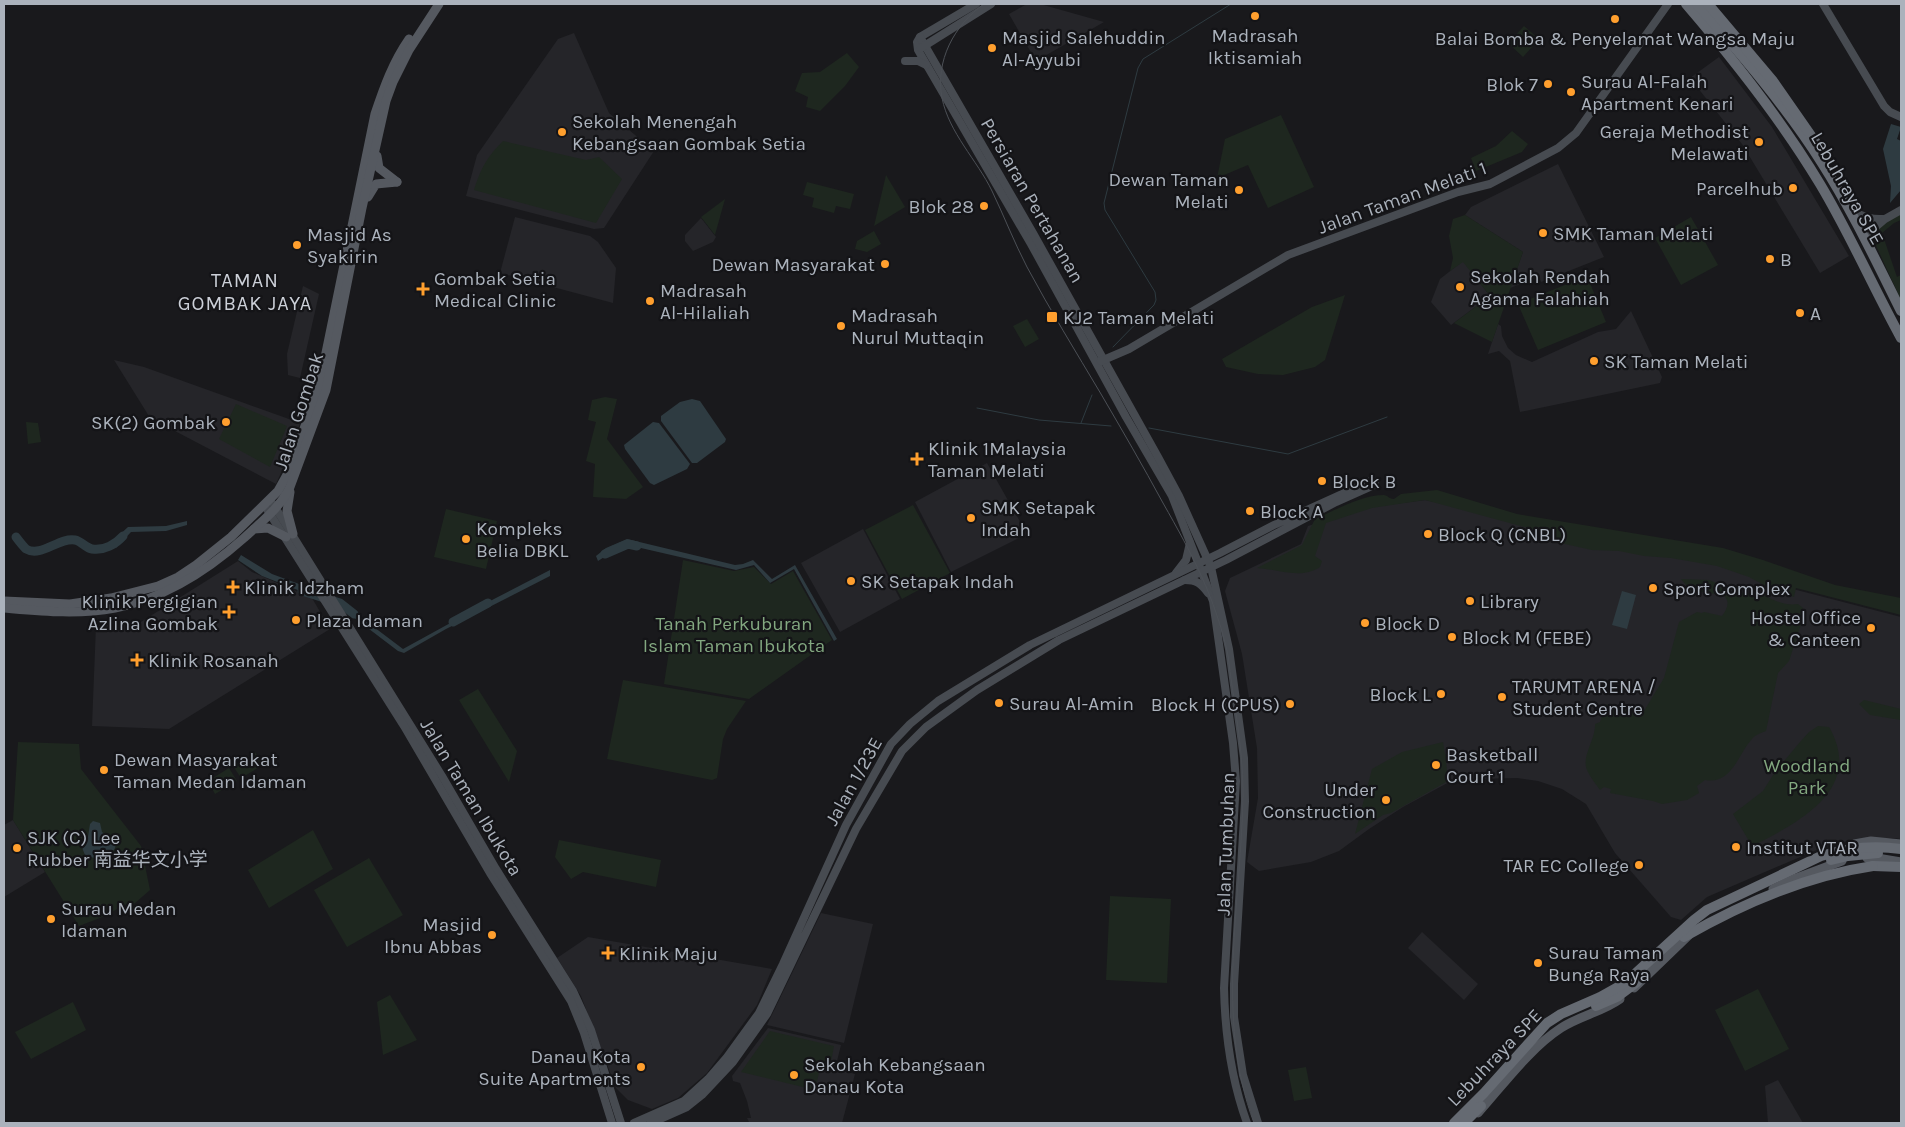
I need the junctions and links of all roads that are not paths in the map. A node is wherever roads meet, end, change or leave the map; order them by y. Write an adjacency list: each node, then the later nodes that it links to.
1 (433, 4): 31 (main road, Jalan Gombak)
2 (439, 4): 17 (main road, Jalan Gombak)
3 (976, 4): 11 (main road)
4 (991, 4): 10 (main road)
5 (1668, 4): 28 (main road, Jalan Taman Melati 1)
6 (1686, 4): 26 (highway)
7 (1697, 4): 16 (highway)
8 (1708, 4): 18 (highway)
9 (1823, 4): 15 (main road)
10 (940, 36): 11 (main road); 13 (main road)
11 (920, 44): 13 (main road, Persiaran Pertahanan); 14 (main road, Persiaran Pertahanan)
12 (905, 60): 14 (main road)
13 (934, 60): 27 (main road, Persiaran Pertahanan)
14 (926, 65): 29 (main road, Persiaran Pertahanan)
15 (1901, 117)
16 (1794, 125): 18 (highway); 25 (highway, Lebuhraya SPE)
17 (378, 138): 19 (main road, Jalan Gombak); 19 (main road)
18 (1832, 178): 20 (highway)
19 (362, 208): 31 (main road, Jalan Gombak)
20 (1850, 210): 22 (main road); 23 (highway)
21 (1901, 210): 22 (main road)
22 (1886, 219): 23 (main road)
23 (1869, 248): 24 (highway)
24 (1901, 311)
25 (1901, 322)
26 (1901, 338)
27 (1098, 349): 28 (main road); 29 (main road, Persiaran Pertahanan)
28 (1114, 355): 29 (main road, Jalan Taman Melati 1); 30 (main road)
29 (1100, 362): 30 (main road, Persiaran Pertahanan); 36 (main road, Persiaran Pertahanan)
30 (1108, 369): 37 (main road, Persiaran Pertahanan)
31 (291, 474): 32 (main road, Jalan Gombak); 33 (main road, Jalan Gombak)
32 (290, 487): 33 (main road, Jalan Gombak); 35 (main road)
33 (271, 507): 34 (main road, Jalan Gombak); 35 (main road, Jalan Taman Ibukota); 47 (main road, Jalan Gombak)
34 (254, 529): 35 (main road); 49 (main road, Jalan Gombak)
35 (289, 535): 44 (main road, Jalan Taman Ibukota)
36 (1190, 542): 40 (main road, Persiaran Pertahanan); 41 (main road)
37 (1200, 543): 38 (main road); 39 (main road, Persiaran Pertahanan)
38 (1223, 556): 38 (main road); 39 (main road, Jalan 1/23E); 43 (main road)
39 (1209, 563): 40 (main road, Jalan 1/23E); 43 (main road, Jalan Tumbuhan)
40 (1201, 567): 41 (main road, Jalan 1/23E); 42 (main road, Jalan 1/23E); 46 (main road, Jalan Tumbuhan)
41 (1173, 576): 70 (main road, Jalan 1/23E)
42 (1185, 580): 46 (main road); 72 (main road, Jalan 1/23E)
43 (1215, 580): 54 (main road, Jalan Tumbuhan)
44 (320, 585): 68 (main road, Jalan Taman Ibukota); 69 (main road, Jalan Taman Ibukota)
45 (4, 601): 47 (main road, Jalan Gombak)
46 (1213, 601): 53 (main road, Jalan Tumbuhan)
47 (70, 604): 49 (main road)
48 (4, 608): 49 (main road, Jalan Gombak)
49 (105, 610)
50 (1901, 844): 61 (main road)
51 (1901, 849): 75 (highway, Lebuhraya SPE, bridge)
52 (1901, 855): 59 (highway, Lebuhraya SPE, bridge)
53 (1232, 858): 54 (main road); 57 (main road, Jalan Tumbuhan)
54 (1243, 859): 58 (main road, Jalan Tumbuhan)
55 (1901, 862): 63 (main road)
56 (1901, 867): 59 (highway, bridge)
57 (1230, 895): 58 (main road); 62 (main road, Jalan Tumbuhan)
58 (1240, 895): 60 (main road, Jalan Tumbuhan)
59 (1684, 937): 76 (highway, Lebuhraya SPE, bridge)
60 (1234, 1001): 62 (main road); 64 (main road, Jalan Tumbuhan)
61 (1570, 1006): 63 (main road); 75 (main road)
62 (1224, 1009): 65 (main road, Jalan Tumbuhan)
63 (1576, 1020): 76 (main road)
64 (1238, 1044): 65 (main road); 66 (main road, Jalan Tumbuhan)
65 (1229, 1053): 67 (main road, Jalan Tumbuhan)
66 (1242, 1069): 67 (main road); 74 (main road, Jalan Tumbuhan)
67 (1234, 1077): 73 (main road, Jalan Tumbuhan)
68 (618, 1115): 70 (main road); 71 (main road, Jalan Taman Ibukota)
69 (610, 1121)
70 (636, 1122)
71 (621, 1123)
72 (651, 1123)
73 (1247, 1123)
74 (1258, 1123)
75 (1452, 1123)
76 (1466, 1123)

